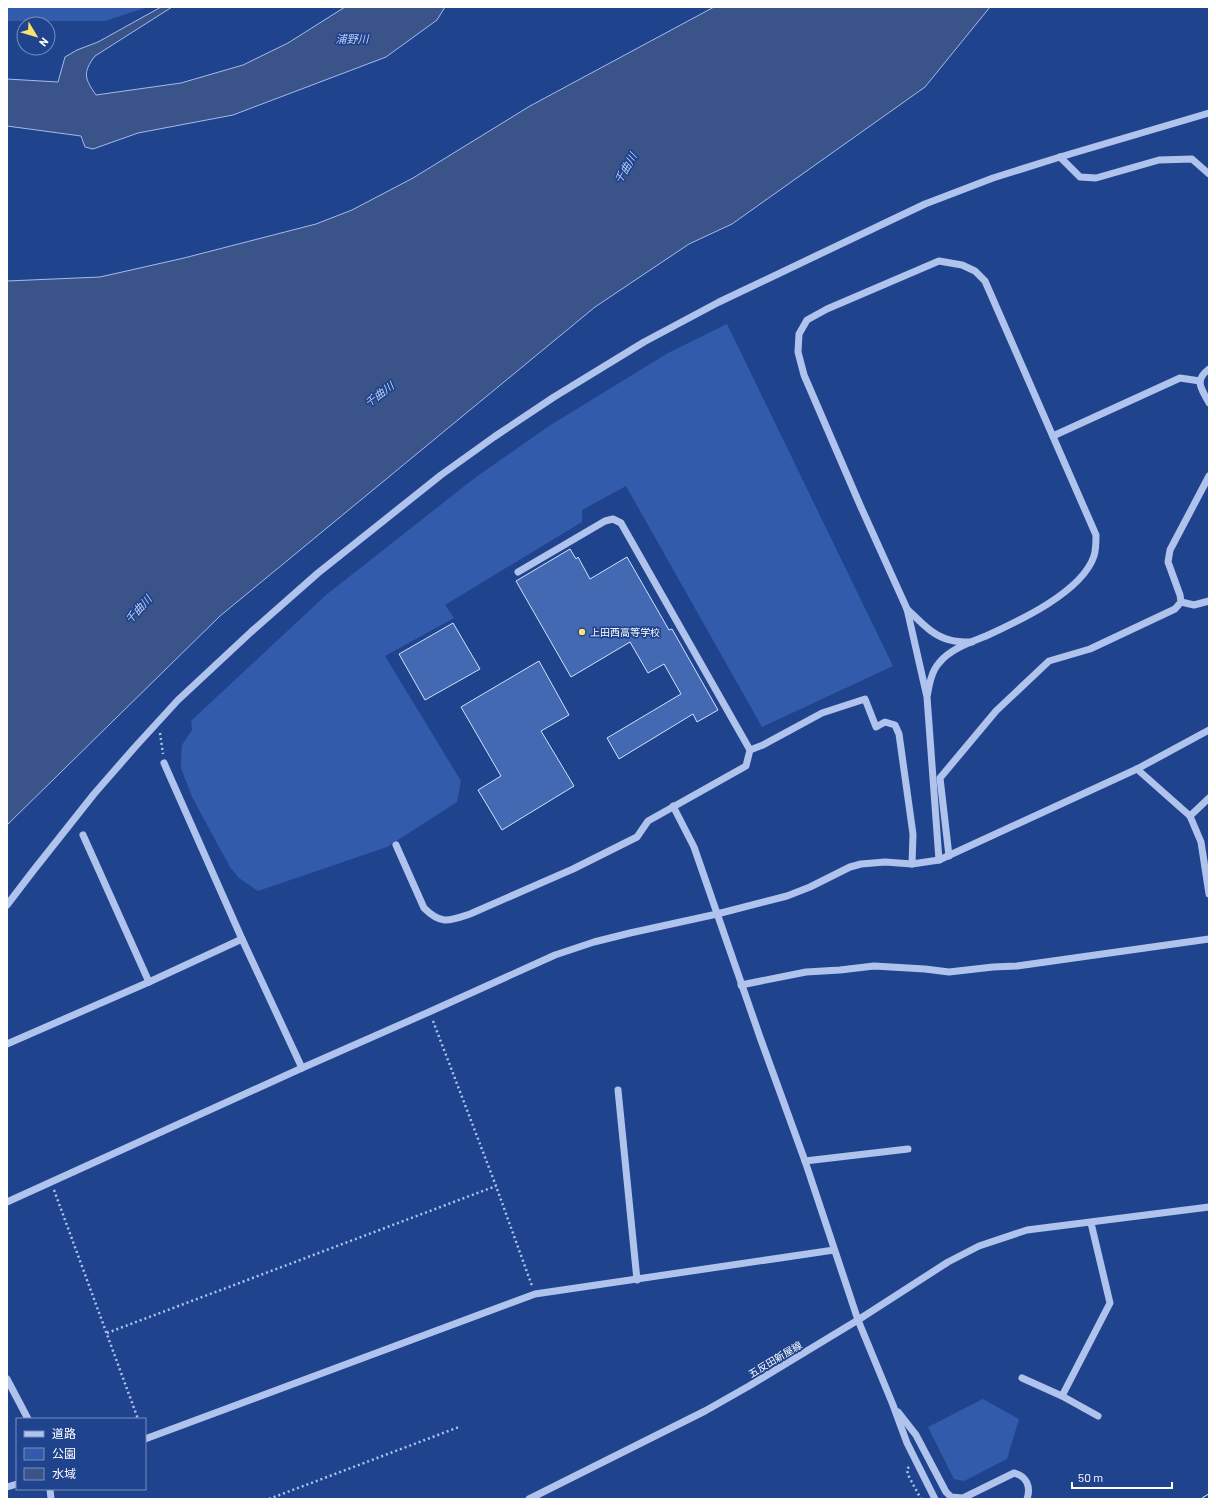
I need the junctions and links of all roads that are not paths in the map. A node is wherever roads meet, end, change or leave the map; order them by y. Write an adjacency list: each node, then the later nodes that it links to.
1 (1209, 114): 2 (street)
2 (1060, 157): 3 (street); 28 (street)
3 (1209, 174)
4 (1209, 369): 5 (street)
5 (1200, 381): 6 (street); 7 (street)
6 (1209, 404)
7 (1053, 436): 12 (street); 13 (street)
8 (1209, 476): 11 (street)
9 (518, 572): 16 (street)
10 (1209, 601): 11 (street)
11 (1181, 602): 24 (street)
12 (907, 609): 13 (street); 14 (street)
13 (972, 642): 14 (street)
14 (926, 697): 25 (street)
15 (1209, 730): 18 (street)
16 (750, 750): 20 (street); 26 (street)
17 (164, 763): 30 (street)
18 (1136, 769): 21 (street); 24 (street)
19 (1209, 798): 21 (street)
20 (673, 806): 23 (street); 29 (street)
21 (1190, 816): 27 (street)
22 (83, 835): 32 (street)
23 (396, 845)
24 (949, 856): 25 (street)
25 (939, 860): 26 (street)
26 (912, 864): 29 (street)
27 (1209, 894)
28 (7, 905)
29 (717, 914): 33 (street); 35 (street)
30 (242, 939): 32 (street); 35 (street)
31 (1209, 939): 33 (street)
32 (149, 982): 34 (street)
33 (741, 985): 38 (street)
34 (7, 1044)
35 (302, 1068): 39 (street)
36 (618, 1090): 43 (street)
37 (908, 1149): 38 (street)
38 (805, 1162): 42 (street)
39 (7, 1202)
40 (1209, 1207): 41 (street, 五反田新屋線)
41 (1091, 1223): 44 (street, 五反田新屋線); 47 (street)
42 (834, 1250): 43 (street); 44 (street)
43 (637, 1280): 51 (street)
44 (858, 1320): 48 (street); 52 (street, 五反田新屋線)
45 (1022, 1378): 47 (street)
46 (7, 1379): 50 (street)
47 (1062, 1396): 49 (street)
48 (893, 1405): 53 (street); 54 (street)
49 (1098, 1416)
50 (27, 1418)
51 (146, 1439)
52 (529, 1499)
53 (935, 1499)
54 (1027, 1499)

